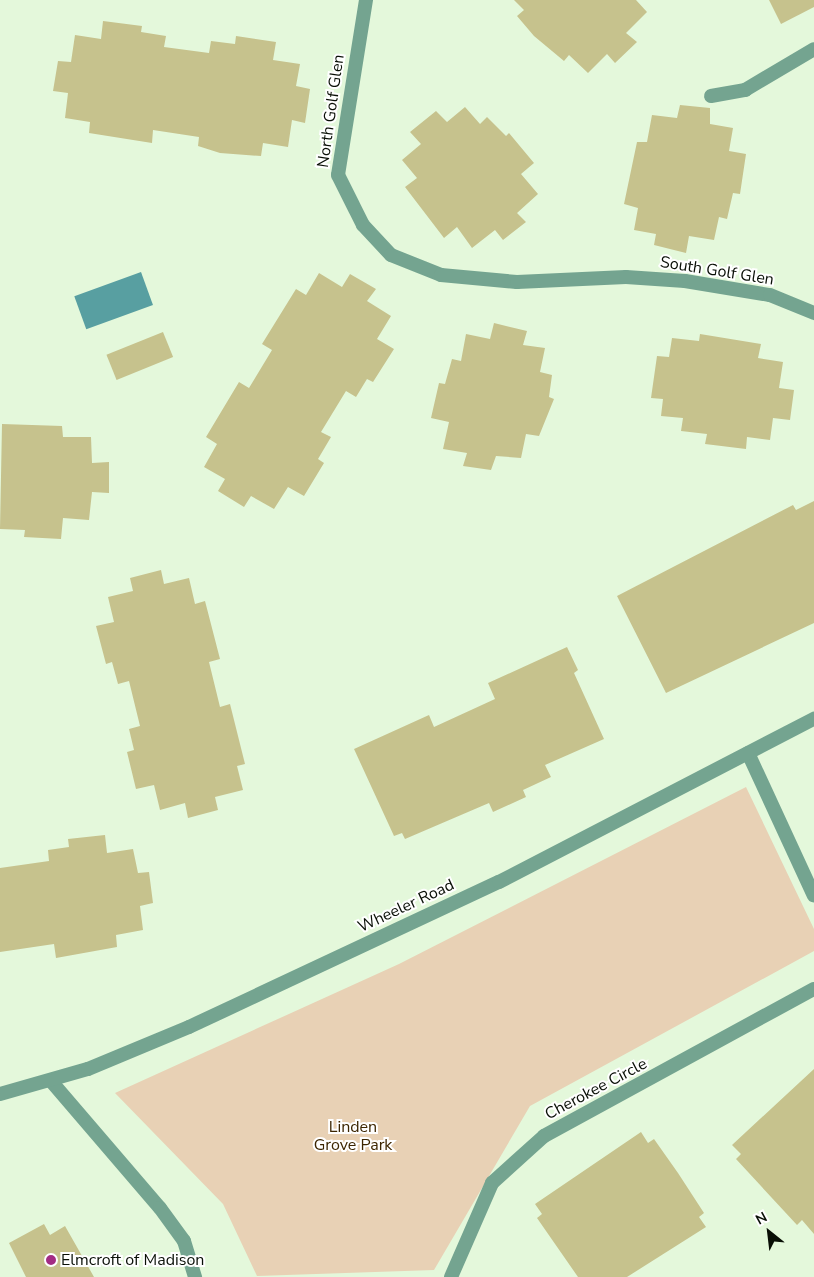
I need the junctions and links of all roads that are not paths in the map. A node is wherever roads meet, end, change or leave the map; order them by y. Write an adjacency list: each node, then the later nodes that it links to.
1 (366, 0): 4 (street, North Golf Glen)
2 (814, 49): 3 (street)
3 (711, 96)
4 (642, 278): 5 (street, South Golf Glen)
5 (814, 313)
6 (814, 719): 7 (street, Wheeler Road)
7 (748, 753): 8 (street); 10 (street, Wheeler Road)
8 (814, 896)
9 (814, 989): 13 (street, Cherokee Circle)
10 (51, 1081): 11 (street, Wheeler Road); 12 (street)
11 (0, 1094)
12 (195, 1277)
13 (451, 1277)

